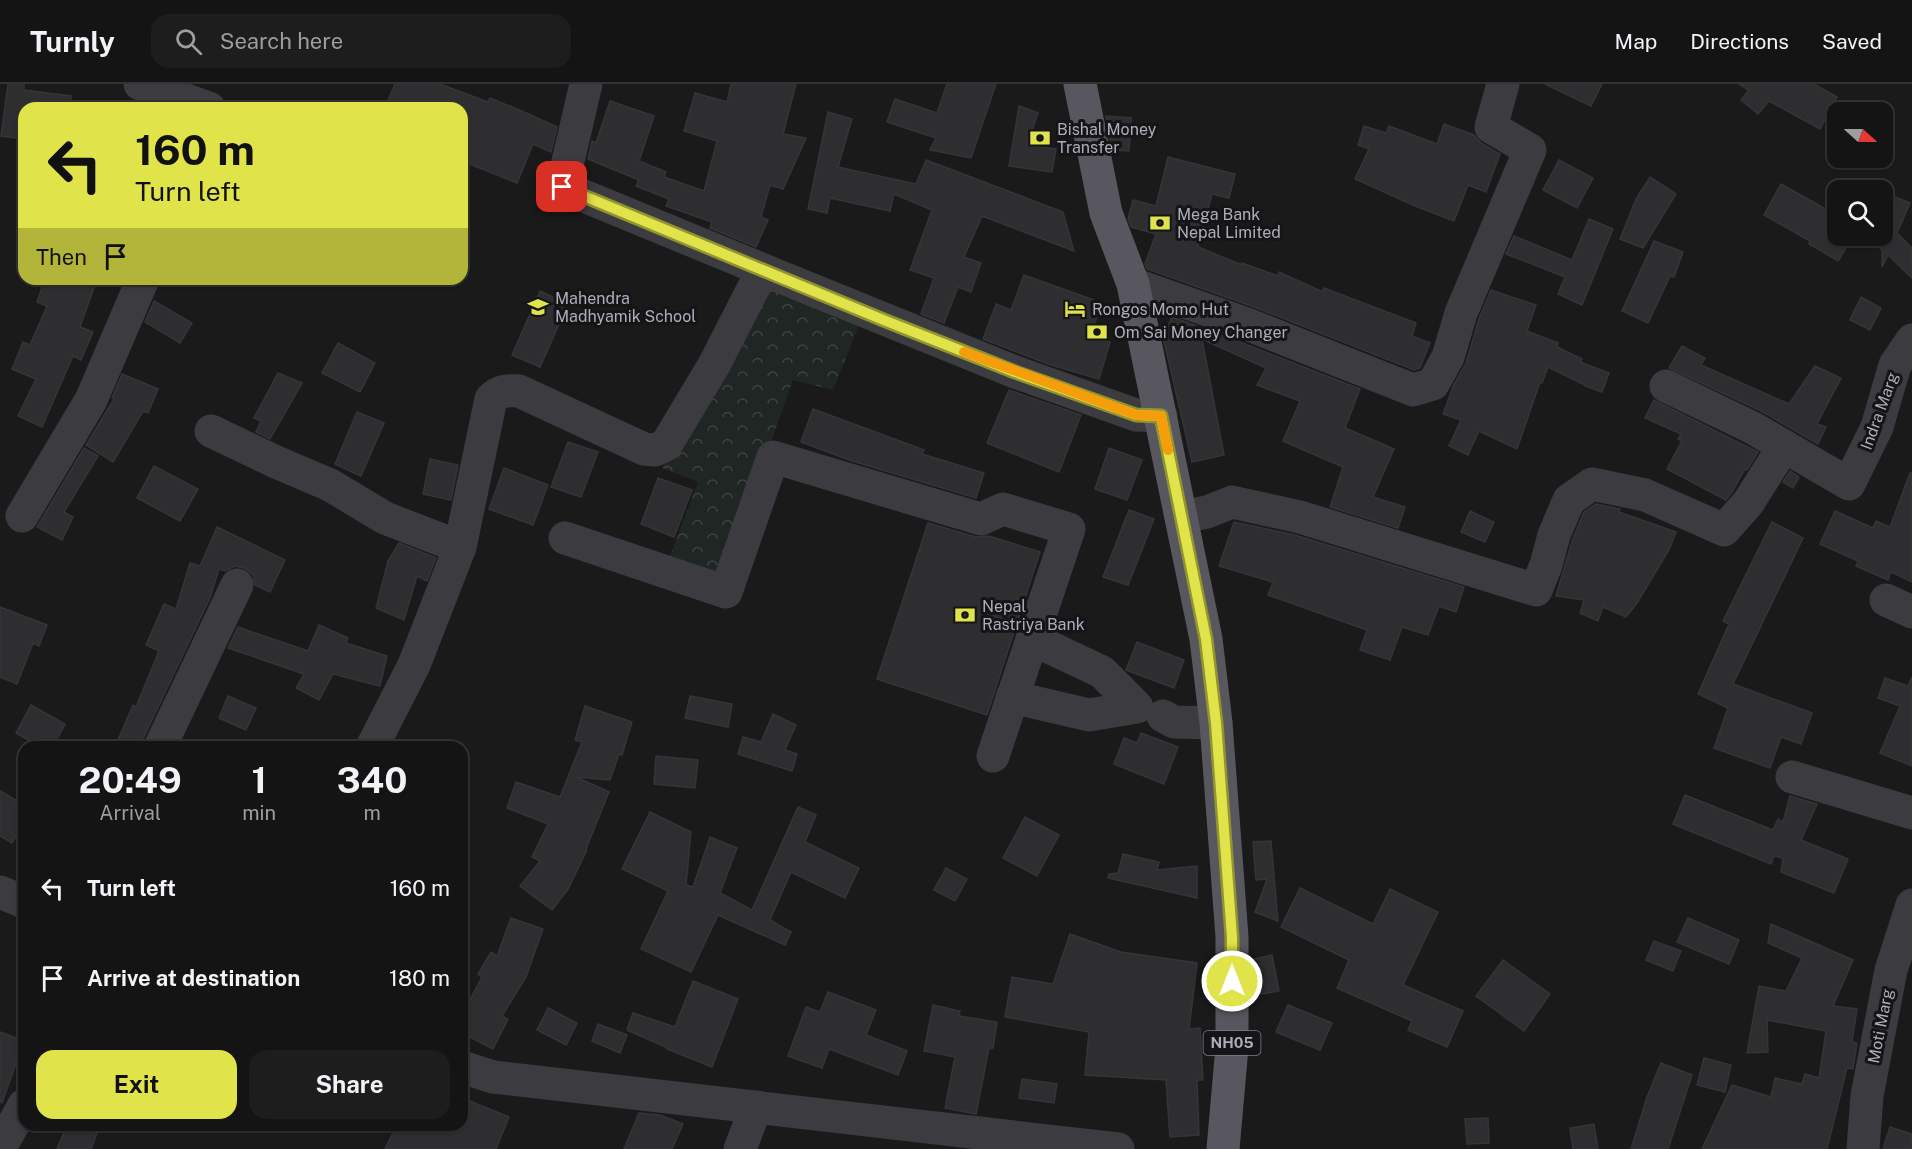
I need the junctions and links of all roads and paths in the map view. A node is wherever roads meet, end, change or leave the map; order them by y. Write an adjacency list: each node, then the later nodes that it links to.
1 (140, 84): 5 (street)
2 (586, 84): 6 (street)
3 (1080, 84): 7 (main road, NH05)
4 (1503, 84): 7 (street)
5 (192, 102)
6 (766, 271): 11 (street); 17 (street)
7 (1133, 284): 11 (main road, NH05)
8 (140, 285): 14 (street)
9 (1912, 340): 13 (street, Indra Marg)
10 (1666, 386): 13 (street)
11 (1161, 416): 15 (main road, NH05)
12 (211, 431): 17 (street)
13 (1784, 446): 15 (street)
14 (22, 516)
15 (1181, 517): 22 (main road, NH05)
16 (565, 538): 19 (street)
17 (460, 547): 24 (street)
18 (237, 585): 23 (street)
19 (1032, 639): 20 (street); 21 (street)
20 (1012, 697): 21 (street); 25 (street)
21 (1149, 711): 22 (street)
22 (1216, 723): 37 (main road, NH05)
23 (163, 741)
24 (375, 741)
25 (993, 756)
26 (1792, 777): 27 (street)
27 (1912, 813)
28 (0, 892): 29 (street)
29 (18, 900)
30 (1912, 905): 38 (street, Moti Marg)
31 (468, 1069): 32 (street)
32 (756, 1107): 35 (street); 36 (street)
33 (18, 1116): 34 (street)
34 (0, 1148)
35 (740, 1149)
36 (1118, 1149)
37 (1223, 1149)
38 (1863, 1149)

